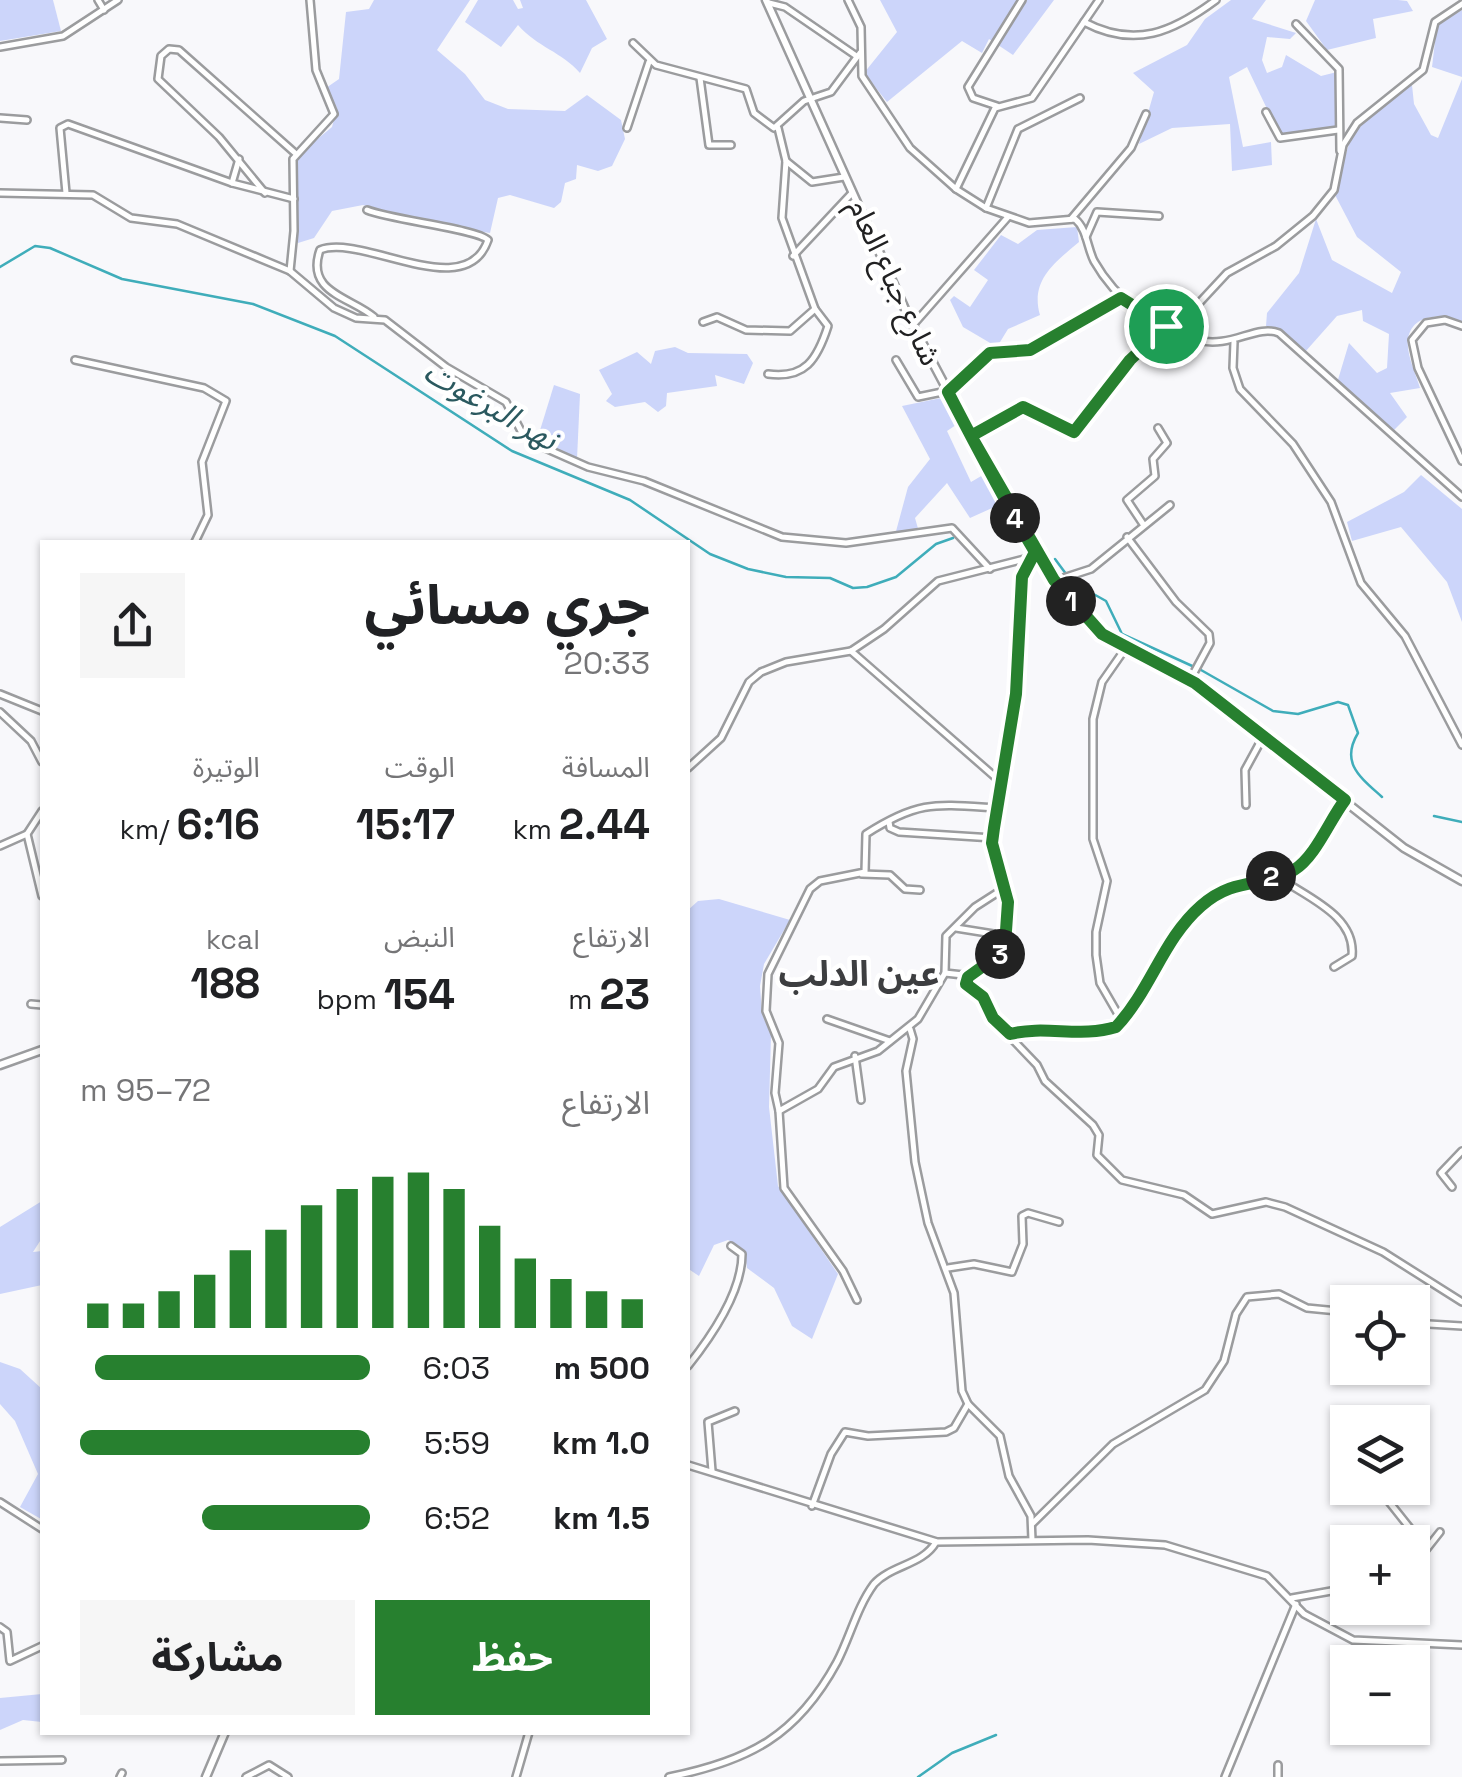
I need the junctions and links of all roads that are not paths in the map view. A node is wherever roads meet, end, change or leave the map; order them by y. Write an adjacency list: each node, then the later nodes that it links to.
1 (98, 0): 10 (street)
2 (118, 0): 10 (street)
3 (310, 0): 29 (street)
4 (848, 0): 15 (street)
5 (1022, 0): 20 (street)
6 (1099, 0): 11 (street)
7 (1216, 0): 11 (street)
8 (767, 2): 15 (street); 18 (main road, شارع جباع العام)
9 (1462, 4): 30 (street)
10 (104, 10): 14 (street)
11 (1084, 22): 20 (street)
12 (1296, 24): 27 (street)
13 (633, 43): 16 (street)
14 (0, 46)
15 (858, 54): 18 (street); 35 (street)
16 (650, 62): 17 (street); 25 (street)
17 (700, 78): 26 (street); 28 (street)
18 (809, 98): 26 (street); 33 (main road, شارع جباع العام)
19 (1080, 98): 41 (street)
20 (998, 106): 35 (street)
21 (1266, 112): 27 (street)
22 (1146, 114): 45 (street)
23 (0, 118): 24 (street)
24 (27, 120)
25 (627, 128)
26 (778, 128): 32 (street)
27 (1338, 130): 30 (street)
28 (731, 145)
29 (296, 153): 31 (street); 40 (street)
30 (1341, 154): 56 (street)
31 (239, 159): 34 (street); 38 (street)
32 (786, 161): 33 (street); 47 (street)
33 (845, 176): 39 (main road, شارع جباع العام)
34 (232, 183): 37 (street); 38 (street)
35 (956, 189): 41 (street)
36 (0, 192): 37 (street)
37 (66, 193): 48 (street)
38 (266, 193): 40 (street)
39 (852, 193): 47 (street); 53 (main road, شارع جباع العام)
40 (294, 199): 48 (street)
41 (986, 208): 44 (street)
42 (367, 210): 51 (street)
43 (1159, 216): 46 (street)
44 (1008, 217): 45 (street); 53 (street)
45 (1071, 218): 46 (street)
46 (1086, 237): 49 (street)
47 (792, 256): 50 (street)
48 (290, 271): 51 (street)
49 (1121, 298): 54 (street); 61 (street)
50 (815, 309): 52 (street); 60 (street)
51 (376, 319): 71 (street)
52 (703, 322)
53 (913, 325): 61 (main road, شارع جباع العام)
54 (1166, 326): 56 (street); 63 (street)
55 (1462, 326): 64 (street)
56 (1174, 330): 57 (street)
57 (1234, 342): 65 (street); 80 (street)
58 (75, 360): 69 (street)
59 (896, 360): 61 (street)
60 (768, 374)
61 (948, 392): 63 (main road, شارع جباع العام)
62 (1158, 428): 67 (street)
63 (971, 436): 70 (main road, شارع جباع العام)
64 (1462, 461)
65 (1461, 498)
66 (1170, 505): 67 (street)
67 (1143, 524): 68 (street)
68 (1127, 538): 72 (street); 75 (street)
69 (196, 540)
70 (1032, 555): 71 (street); 72 (main road, شارع جباع العام); 83 (street)
71 (990, 569): 74 (street)
72 (1058, 580): 73 (main road, شارع جباع العام)
73 (1125, 649): 75 (main road, شارع جباع العام); 106 (street)
74 (850, 651): 82 (street); 83 (street)
75 (1190, 680): 79 (main road, شارع جباع العام)
76 (0, 694): 77 (street)
77 (40, 710)
78 (0, 712): 81 (street)
79 (1265, 735): 84 (main road, شارع جباع العام); 85 (street)
80 (1462, 745)
81 (40, 758)
82 (690, 766)
83 (1002, 783): 86 (street)
84 (1345, 800): 93 (street); 94 (main road, شارع جباع العام)
85 (1246, 805)
86 (996, 808): 88 (street); 90 (street)
87 (40, 816): 89 (street)
88 (890, 822): 90 (street); 92 (street)
89 (26, 834): 91 (street); 95 (street)
90 (993, 838): 96 (street)
91 (0, 846)
92 (862, 874): 97 (street); 114 (street)
93 (1277, 876): 100 (street); 106 (street)
94 (1462, 881)
95 (40, 888)
96 (1004, 889): 98 (street); 99 (street)
97 (920, 890)
98 (956, 928): 99 (street); 101 (street)
99 (1006, 936): 102 (street)
100 (1334, 966)
101 (945, 972): 102 (street); 107 (street)
102 (968, 977): 108 (street)
103 (31, 1004): 104 (street)
104 (40, 1006)
105 (827, 1019): 109 (street)
106 (1122, 1021): 108 (street)
107 (909, 1028): 109 (street); 119 (street)
108 (1010, 1034): 121 (street)
109 (890, 1041): 111 (street)
110 (40, 1051): 112 (main road)
111 (855, 1056): 113 (street); 114 (street)
112 (0, 1065)
113 (861, 1100)
114 (779, 1111): 120 (street)
115 (1462, 1152): 116 (street)
116 (1452, 1187)
117 (1059, 1222): 119 (street)
118 (731, 1246): 125 (street)
119 (948, 1268): 126 (street)
120 (857, 1300)
121 (1462, 1302)
122 (1330, 1310): 133 (street)
123 (1430, 1324): 124 (street)
124 (1462, 1326)
125 (690, 1363)
126 (968, 1404): 132 (street); 133 (street)
127 (735, 1412): 129 (street)
128 (690, 1466): 129 (street)
129 (712, 1471): 132 (street)
130 (0, 1502): 135 (street)
131 (1392, 1505): 134 (street)
132 (812, 1506): 138 (street)
133 (1034, 1523): 137 (street)
134 (1407, 1525)
135 (40, 1528)
136 (1440, 1532): 139 (street)
137 (1032, 1540): 138 (street); 141 (street)
138 (937, 1542): 154 (street)
139 (1430, 1546)
140 (1330, 1592): 141 (street)
141 (1294, 1601): 143 (street); 155 (street)
142 (0, 1627): 144 (street)
143 (1462, 1646)
144 (40, 1647)
145 (224, 1735): 150 (main road)
146 (528, 1735): 153 (street)
147 (62, 1760): 148 (street)
148 (0, 1761)
149 (1278, 1765): 156 (street)
150 (206, 1777)
151 (246, 1777): 152 (street)
152 (288, 1777)
153 (516, 1777)
154 (669, 1777)
155 (1225, 1777)
156 (1278, 1777)

